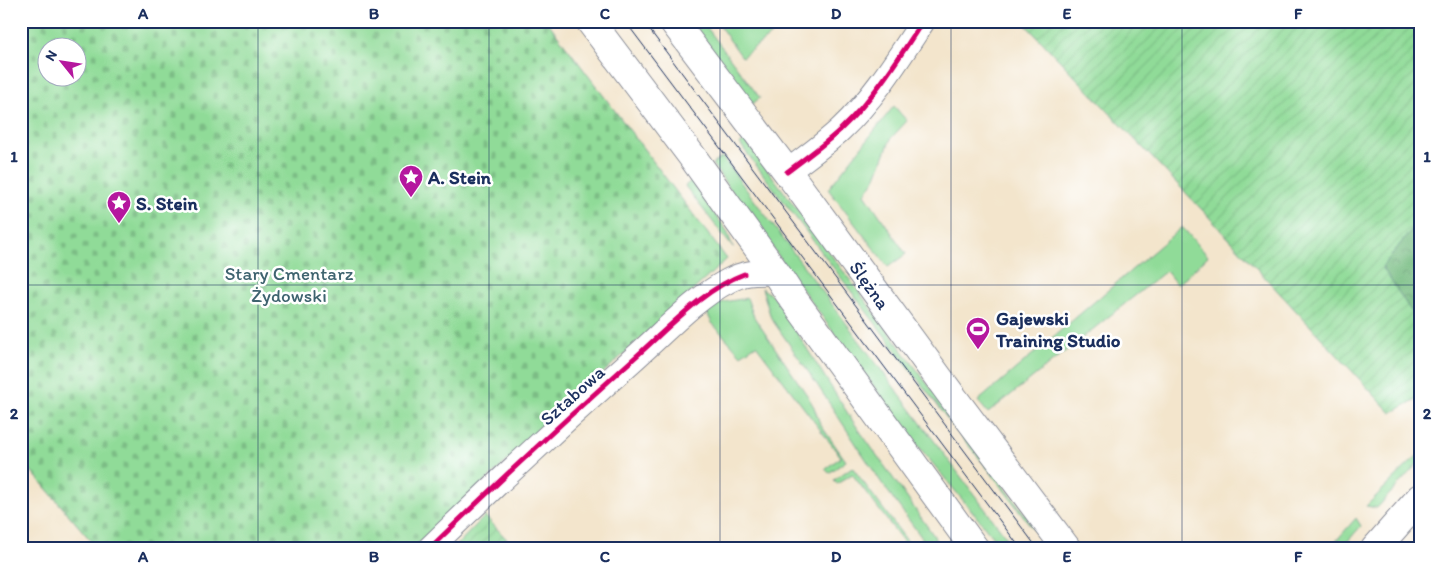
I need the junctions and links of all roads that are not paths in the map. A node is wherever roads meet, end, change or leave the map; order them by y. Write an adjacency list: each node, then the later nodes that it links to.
1 (590, 21): 5 (main road)
2 (673, 21): 4 (main road, Ślężna)
3 (923, 21): 4 (street)
4 (787, 172): 9 (main road, Ślężna)
5 (776, 273): 7 (street, Sztabowa); 8 (main road)
6 (1420, 498): 10 (main road)
7 (429, 549)
8 (975, 549)
9 (1067, 549)
10 (1375, 549)

